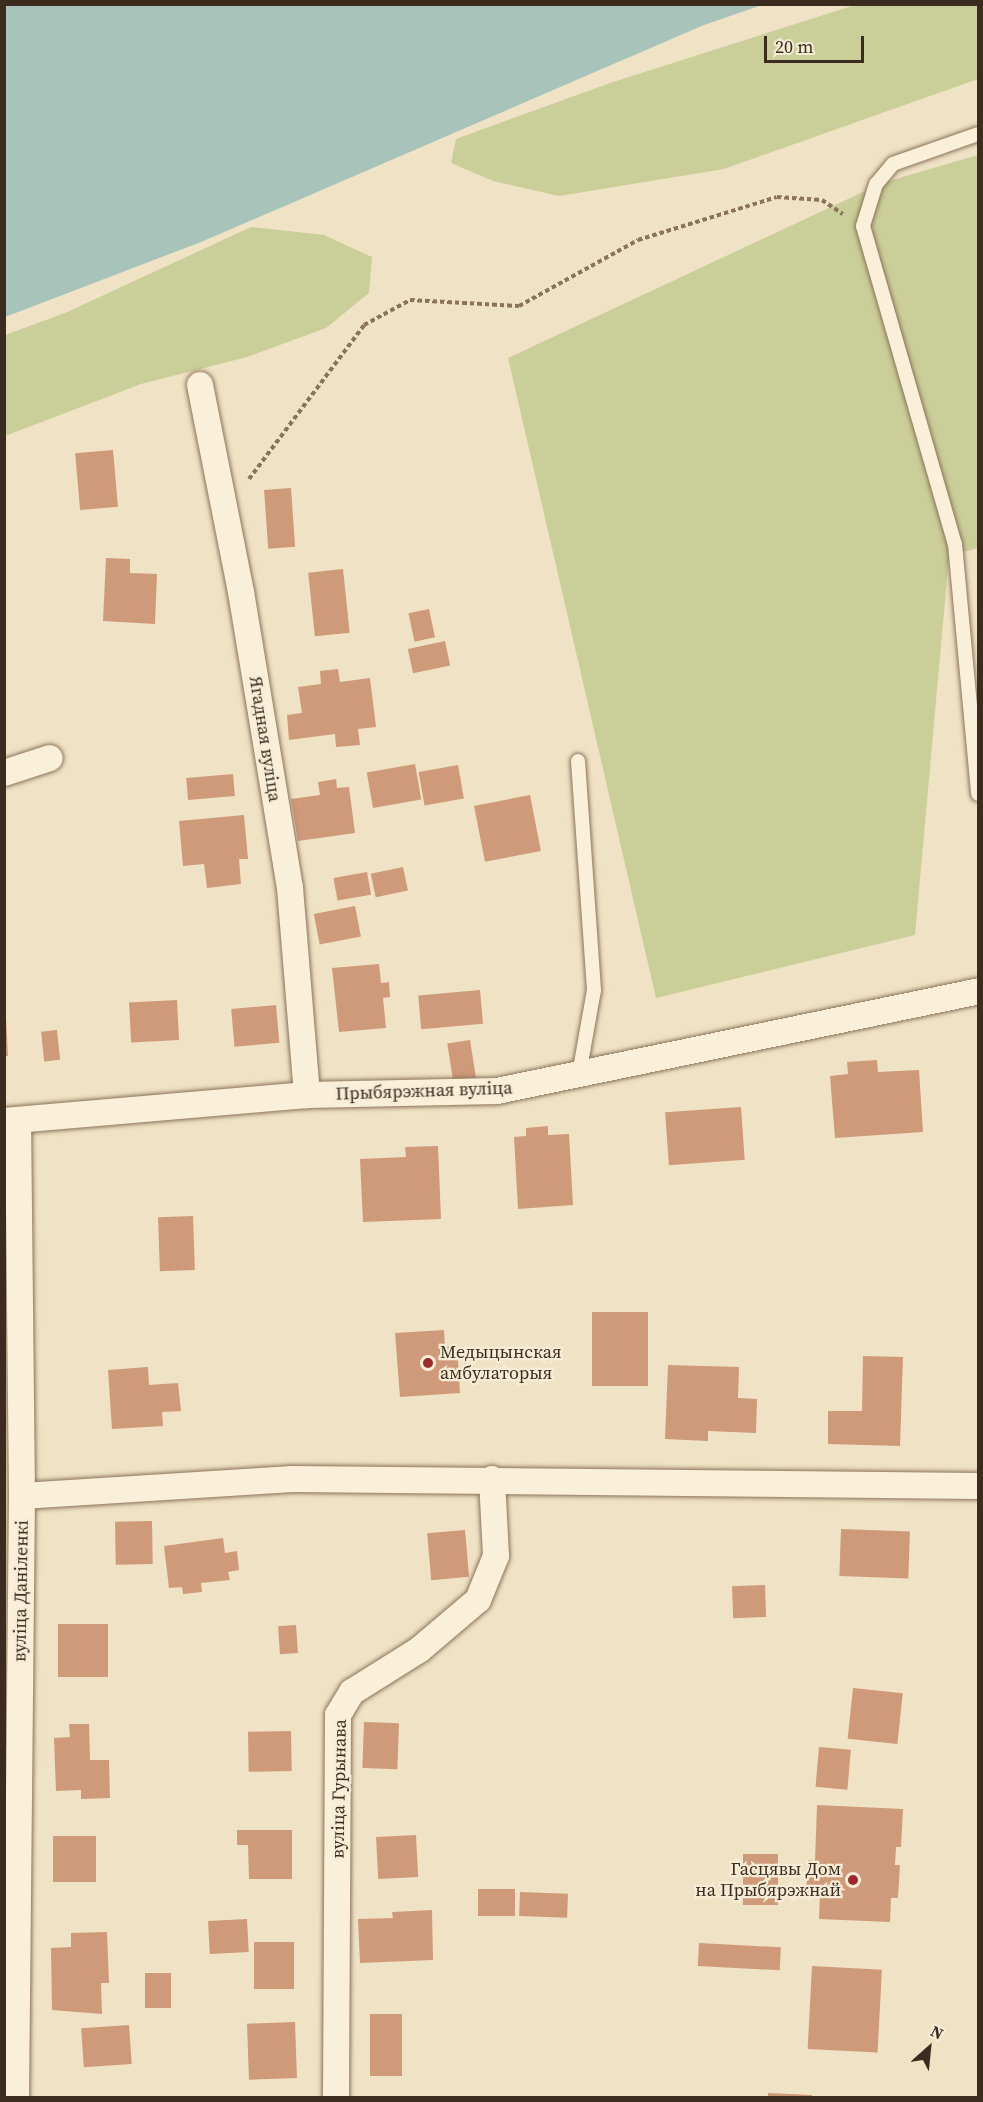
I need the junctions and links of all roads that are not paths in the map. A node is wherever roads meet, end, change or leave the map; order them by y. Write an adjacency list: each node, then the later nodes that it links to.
1 (978, 134): 6 (lane)
2 (200, 385): 9 (street, Ягадная вуліца)
3 (50, 758): 5 (street)
4 (578, 761): 8 (lane)
5 (4, 772)
6 (978, 794)
7 (978, 991): 8 (street, Прыбярэжная вуліца)
8 (579, 1074): 9 (street, Прыбярэжная вуліца)
9 (307, 1095): 10 (street, Прыбярэжная вуліца)
10 (11, 1120): 13 (street, вуліца Даніленкі)
11 (492, 1479): 12 (street); 13 (street); 15 (street, вуліца Гурынава)
12 (978, 1486)
13 (22, 1496): 14 (street, вуліца Даніленкі)
14 (16, 2097)
15 (336, 2097)

